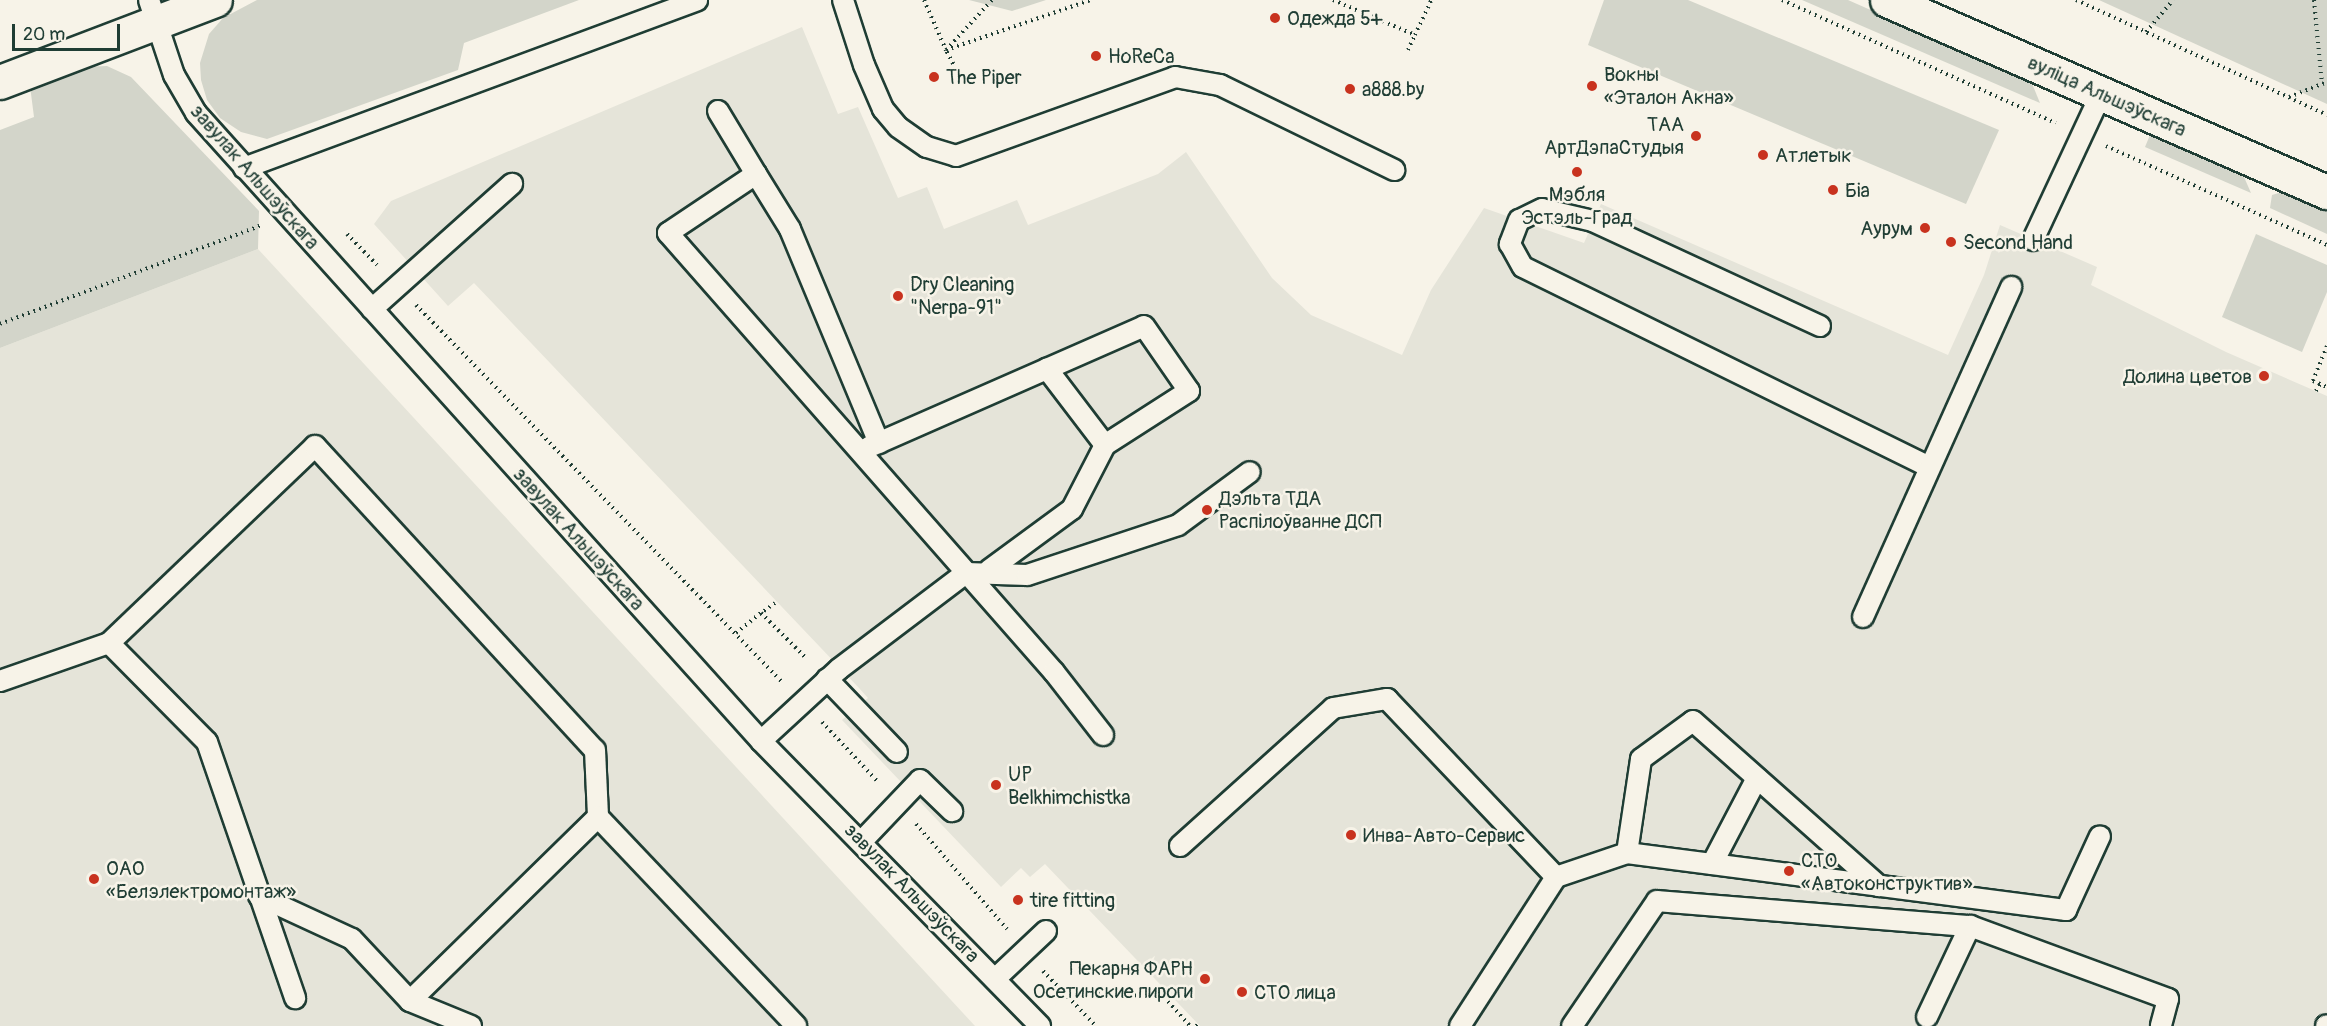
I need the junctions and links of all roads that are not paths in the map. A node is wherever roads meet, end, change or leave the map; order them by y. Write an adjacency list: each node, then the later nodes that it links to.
1 (216, 0): 5 (main road)
2 (697, 0): 9 (lane)
3 (843, 0): 10 (lane)
4 (1887, 0): 7 (main road, вуліца Альшэўскага)
5 (153, 11): 6 (main road); 9 (lane, завулак Альшэўскага)
6 (0, 82)
7 (2102, 94): 13 (main road, вуліца Альшэўскага); 14 (lane)
8 (718, 111): 11 (lane)
9 (244, 168): 16 (lane, завулак Альшэўскага)
10 (1394, 170)
11 (756, 174): 20 (lane); 20 (lane)
12 (512, 184): 16 (lane)
13 (2327, 192)
14 (2033, 240)
15 (2011, 287): 21 (lane)
16 (372, 309): 30 (lane, завулак Альшэўскага)
17 (1820, 326): 21 (lane)
18 (1047, 369): 19 (lane); 19 (lane); 20 (lane)
19 (1105, 445): 23 (lane)
20 (870, 447): 24 (lane)
21 (1930, 467): 25 (lane)
22 (1250, 472): 23 (lane)
23 (989, 570): 24 (lane)
24 (966, 573): 27 (lane); 29 (lane)
25 (1863, 617)
26 (110, 643): 28 (lane); 34 (lane); 42 (lane)
27 (827, 679): 30 (lane); 31 (lane)
28 (0, 681)
29 (1103, 735)
30 (761, 741): 36 (lane, завулак Альшэўскага)
31 (897, 752)
32 (1757, 778): 38 (lane); 39 (lane); 41 (lane)
33 (952, 811): 36 (lane)
34 (598, 817): 47 (lane); 50 (lane)
35 (2100, 836): 41 (lane)
36 (862, 841): 45 (lane, завулак Альшэўскага)
37 (1180, 846): 40 (lane)
38 (1628, 853): 39 (lane); 40 (lane)
39 (1712, 864): 41 (lane)
40 (1556, 877): 52 (lane)
41 (1879, 886)
42 (260, 896): 46 (lane); 47 (lane)
43 (1970, 926): 48 (lane); 53 (lane); 54 (lane)
44 (1046, 931): 45 (lane)
45 (995, 979): 51 (lane, завулак Альшэўскага)
46 (295, 998)
47 (410, 1001): 49 (lane)
48 (1927, 1017)
49 (471, 1026)
50 (796, 1026)
51 (1040, 1026)
52 (1460, 1026)
53 (1572, 1026)
54 (2161, 1026)

